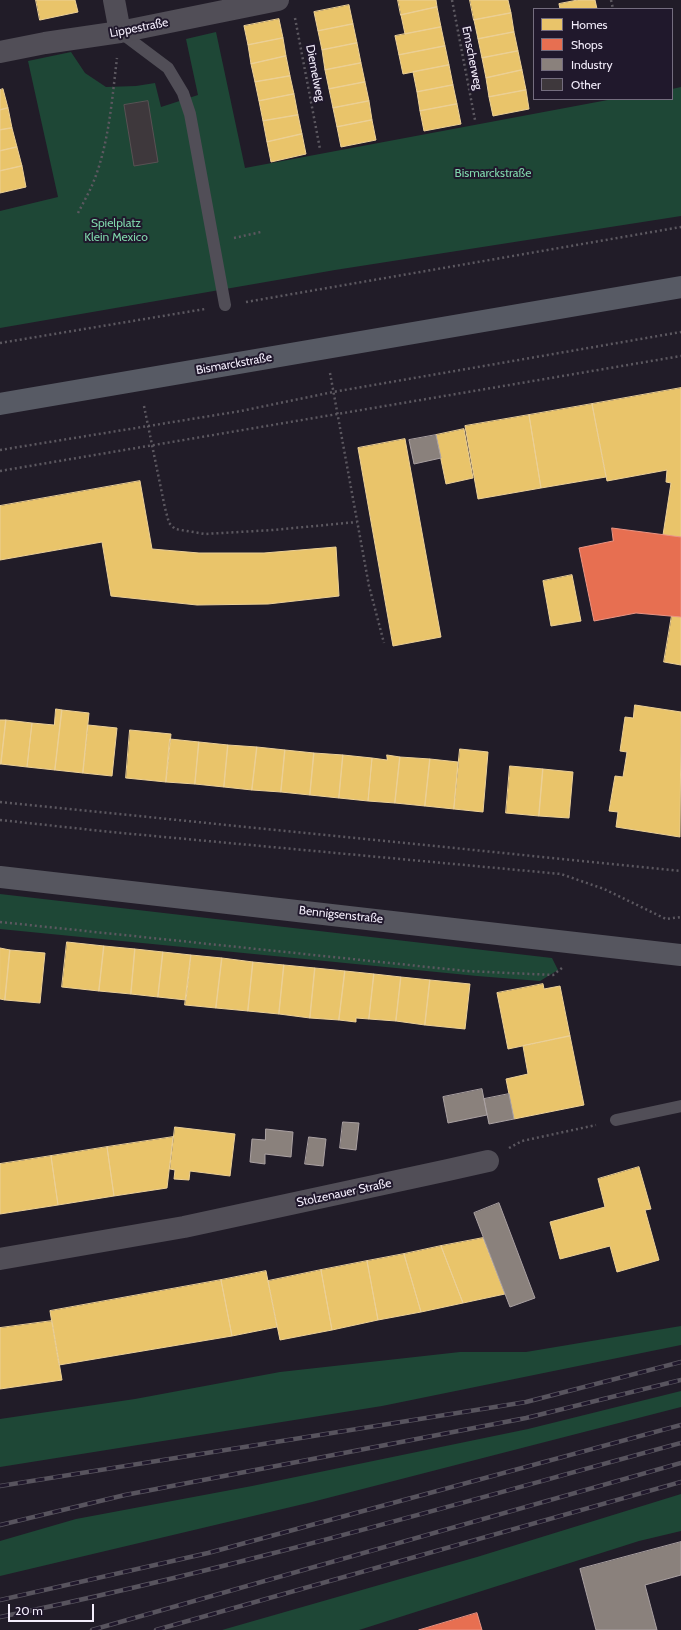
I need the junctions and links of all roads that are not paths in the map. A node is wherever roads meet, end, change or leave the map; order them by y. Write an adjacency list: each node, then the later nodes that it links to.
1 (114, 0): 3 (street)
2 (278, 0): 3 (street, Lippestraße)
3 (120, 32): 4 (street, Lippestraße); 6 (lane)
4 (0, 52)
5 (681, 287): 7 (main road, Bismarckstraße)
6 (225, 305)
7 (0, 404)
8 (0, 877): 9 (street, Bennigsenstraße)
9 (681, 955)
10 (681, 1106): 11 (lane)
11 (616, 1120)
12 (488, 1161): 13 (street, Stolzenauer Straße)
13 (0, 1259)

